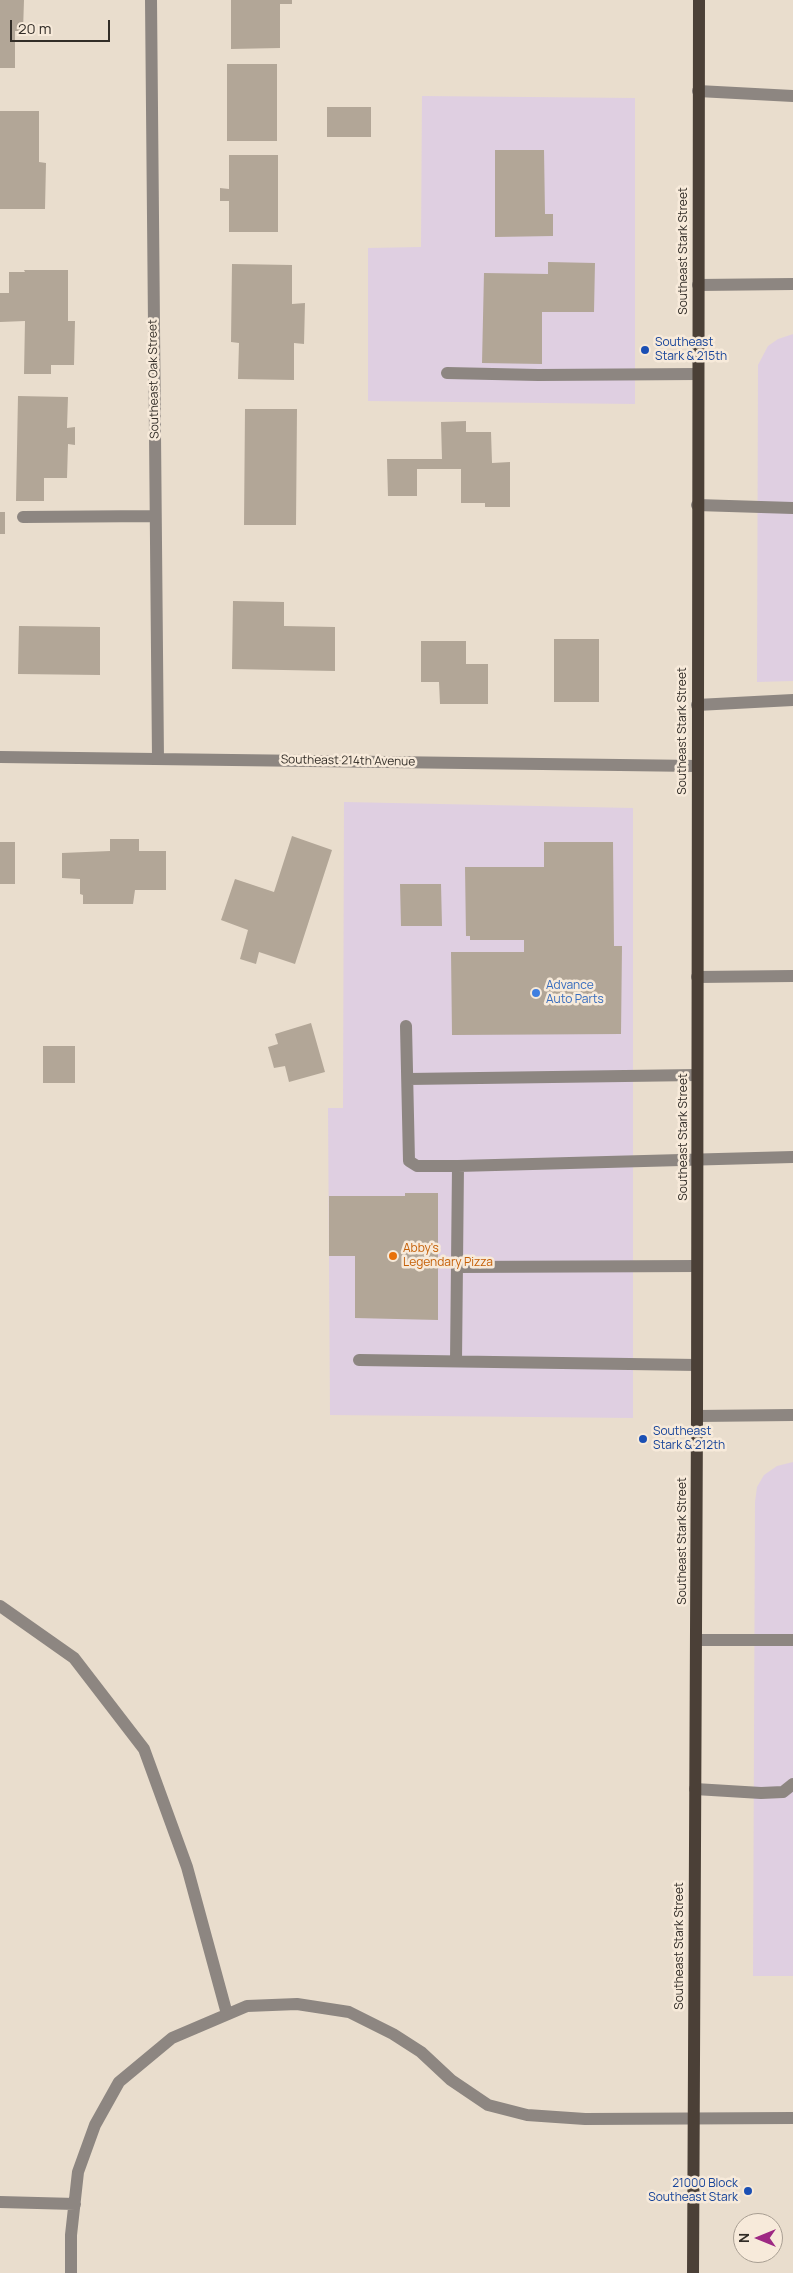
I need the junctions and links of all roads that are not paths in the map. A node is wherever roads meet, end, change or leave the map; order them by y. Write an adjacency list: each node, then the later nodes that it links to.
1 (151, 0): 11 (street, Southeast Oak Street)
2 (699, 0): 3 (main road, Southeast Stark Street)
3 (698, 91): 4 (street); 6 (main road, Southeast Stark Street)
4 (793, 96)
5 (793, 284): 6 (street)
6 (698, 285): 8 (main road, Southeast Stark Street)
7 (447, 373): 8 (street)
8 (698, 374): 9 (main road, Southeast Stark Street)
9 (697, 506): 10 (street); 14 (main road, Southeast Stark Street)
10 (793, 508)
11 (155, 516): 12 (street); 16 (street, Southeast Oak Street)
12 (23, 517)
13 (793, 700): 14 (street)
14 (697, 705): 17 (main road, Southeast Stark Street)
15 (0, 757): 16 (street, Southeast 214th Avenue)
16 (158, 758): 17 (street, Southeast 214th Avenue)
17 (697, 766): 19 (main road, Southeast Stark Street)
18 (793, 976): 19 (street)
19 (697, 977): 21 (main road, Southeast Stark Street)
20 (406, 1026): 22 (street)
21 (697, 1075): 22 (street); 24 (main road, Southeast Stark Street)
22 (408, 1079): 25 (street)
23 (793, 1157): 24 (street)
24 (697, 1159): 25 (street); 26 (main road, Southeast Stark Street)
25 (458, 1166): 27 (street)
26 (697, 1266): 27 (street); 30 (main road, Southeast Stark Street)
27 (457, 1267): 29 (street)
28 (359, 1360): 29 (street)
29 (456, 1361): 30 (street)
30 (697, 1365): 31 (main road, Southeast Stark Street)
31 (697, 1416): 32 (street); 34 (main road, Southeast Stark Street)
32 (793, 1416)
33 (0, 1606): 38 (street)
34 (696, 1640): 35 (street); 37 (main road, Southeast Stark Street)
35 (793, 1640)
36 (793, 1784): 37 (street)
37 (695, 1789): 39 (main road, Southeast Stark Street)
38 (227, 2014): 39 (street); 42 (street)
39 (694, 2118): 40 (street); 44 (main road, Southeast Stark Street)
40 (793, 2118)
41 (0, 2202): 42 (street)
42 (74, 2204): 43 (street)
43 (71, 2273)
44 (693, 2273)

